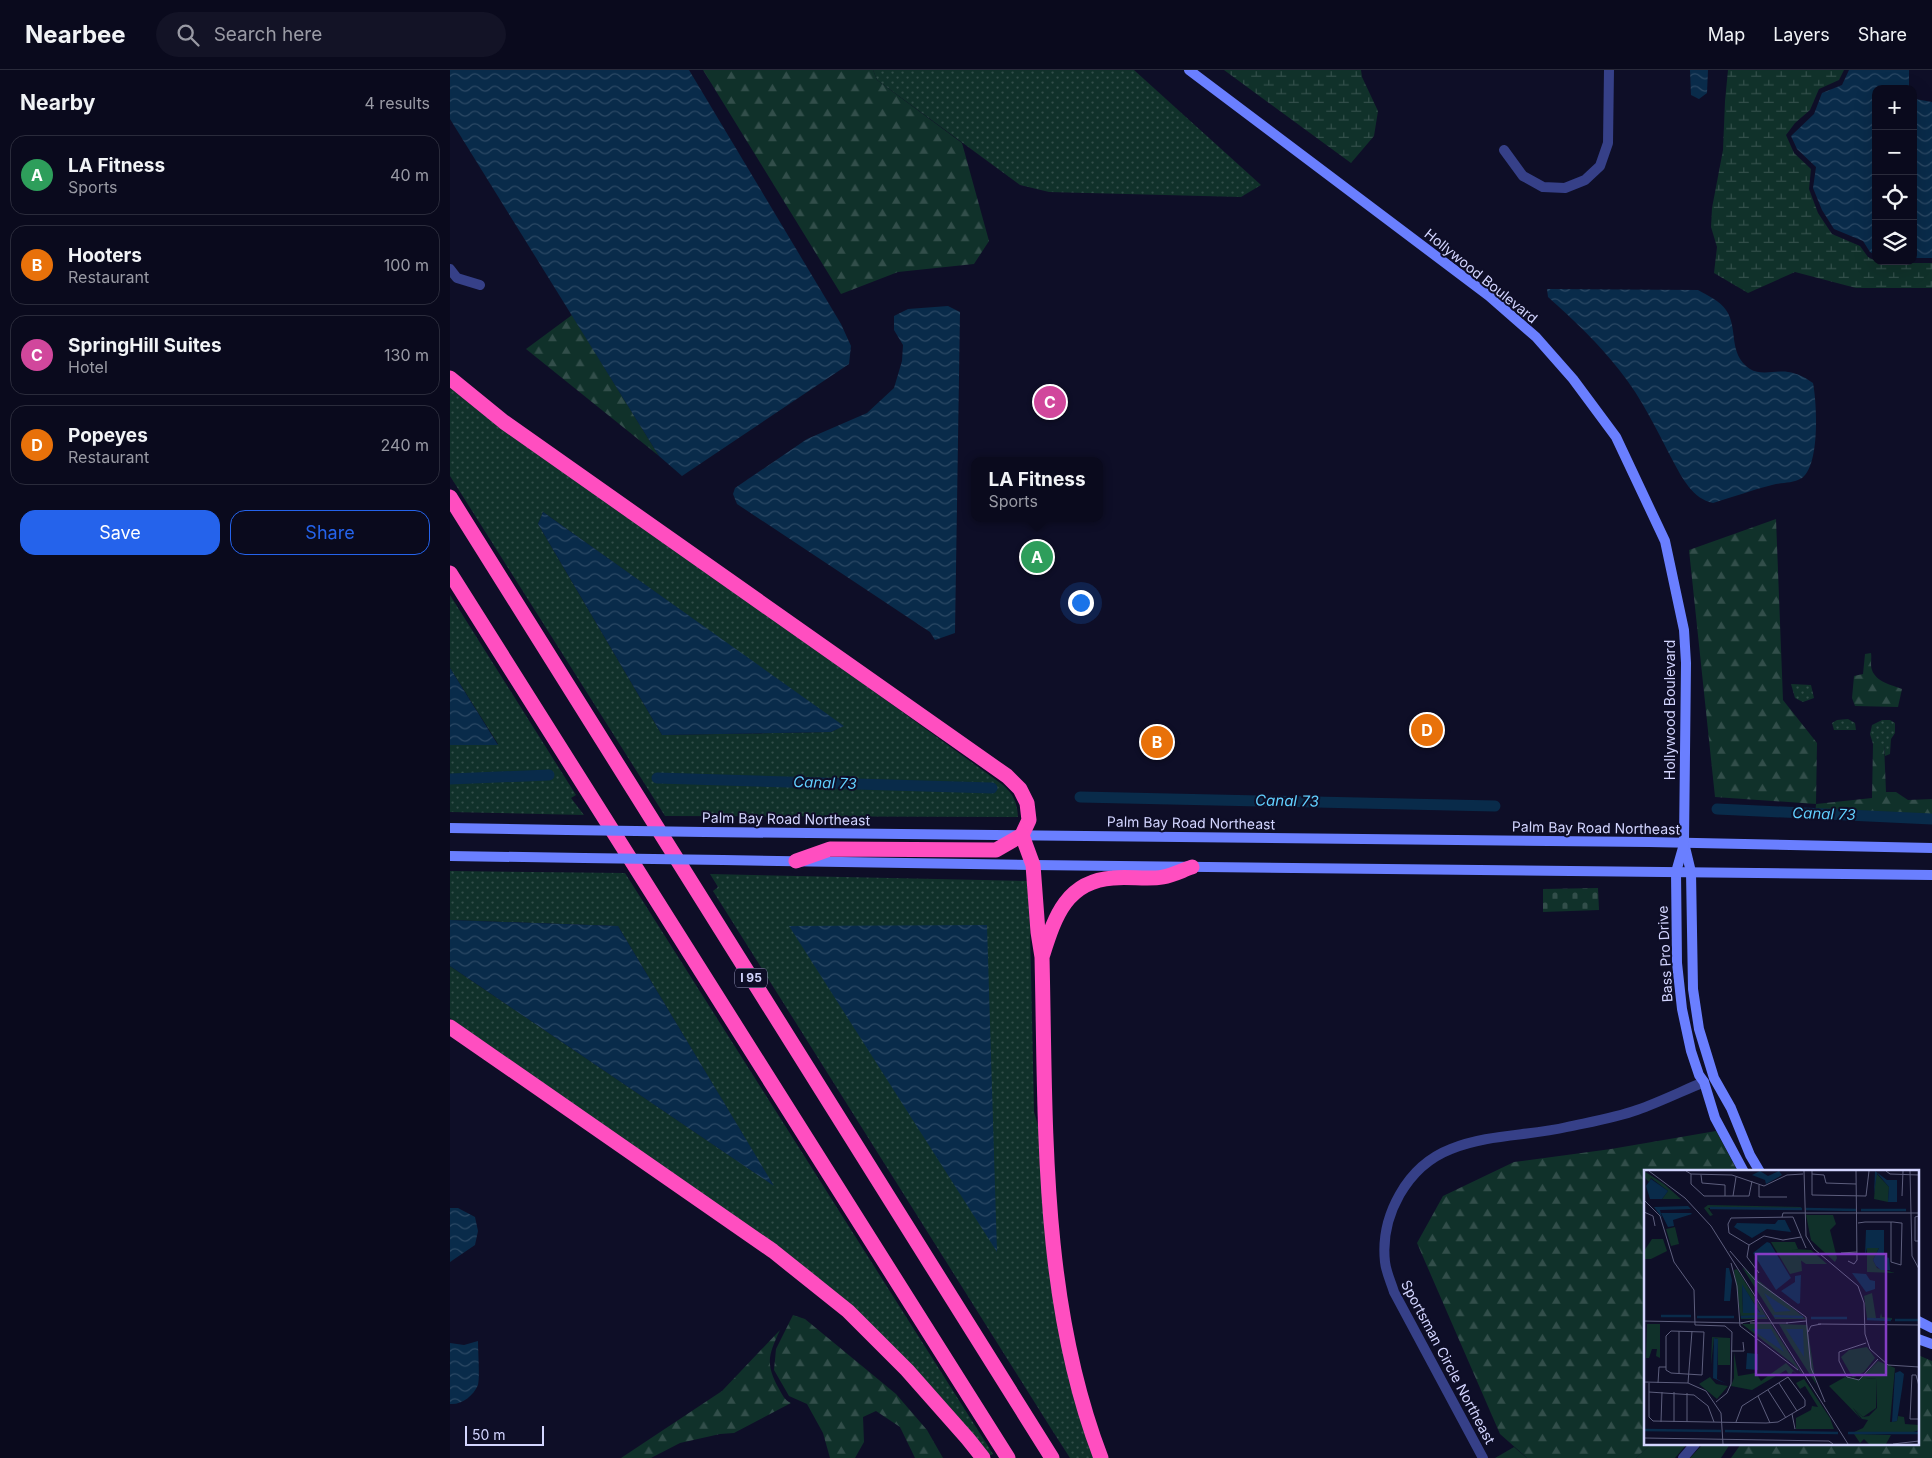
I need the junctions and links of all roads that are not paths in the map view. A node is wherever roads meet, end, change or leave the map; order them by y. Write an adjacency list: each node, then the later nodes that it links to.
1 (1188, 70): 11 (main road, Hollywood Boulevard)
2 (1609, 70): 3 (street)
3 (1504, 150)
4 (450, 269): 5 (street)
5 (480, 285)
6 (450, 378): 10 (highway)
7 (450, 497): 32 (highway, I 95)
8 (450, 573): 31 (highway, I 95)
9 (450, 828): 10 (main road, Palm Bay Road Northeast, bridge)
10 (1022, 835): 11 (main road, Palm Bay Road Northeast); 14 (highway); 15 (highway)
11 (1684, 843): 12 (main road, Palm Bay Road Northeast); 17 (main road, Bass Pro Drive); 18 (main road, Hollywood Boulevard)
12 (1932, 848)
13 (450, 856): 14 (main road, bridge)
14 (796, 861): 15 (main road)
15 (1033, 865): 16 (main road); 20 (highway)
16 (1192, 866): 17 (main road); 20 (highway)
17 (1676, 872): 18 (main road); 22 (main road, Bass Pro Drive)
18 (1691, 872): 19 (main road); 24 (main road, Bass Pro Drive)
19 (1932, 875)
20 (1042, 958): 33 (highway)
21 (450, 1027): 30 (highway)
22 (1704, 1082): 23 (main road, Bass Pro Drive); 34 (street, Sportsman Circle Northeast)
23 (1743, 1170)
24 (1759, 1170)
25 (1920, 1323): 26 (main road)
26 (1932, 1328)
27 (1920, 1340): 28 (main road)
28 (1932, 1344)
29 (1693, 1446): 35 (street)
30 (983, 1458)
31 (1008, 1458)
32 (1052, 1458)
33 (1101, 1458)
34 (1483, 1458)
35 (1683, 1458)

